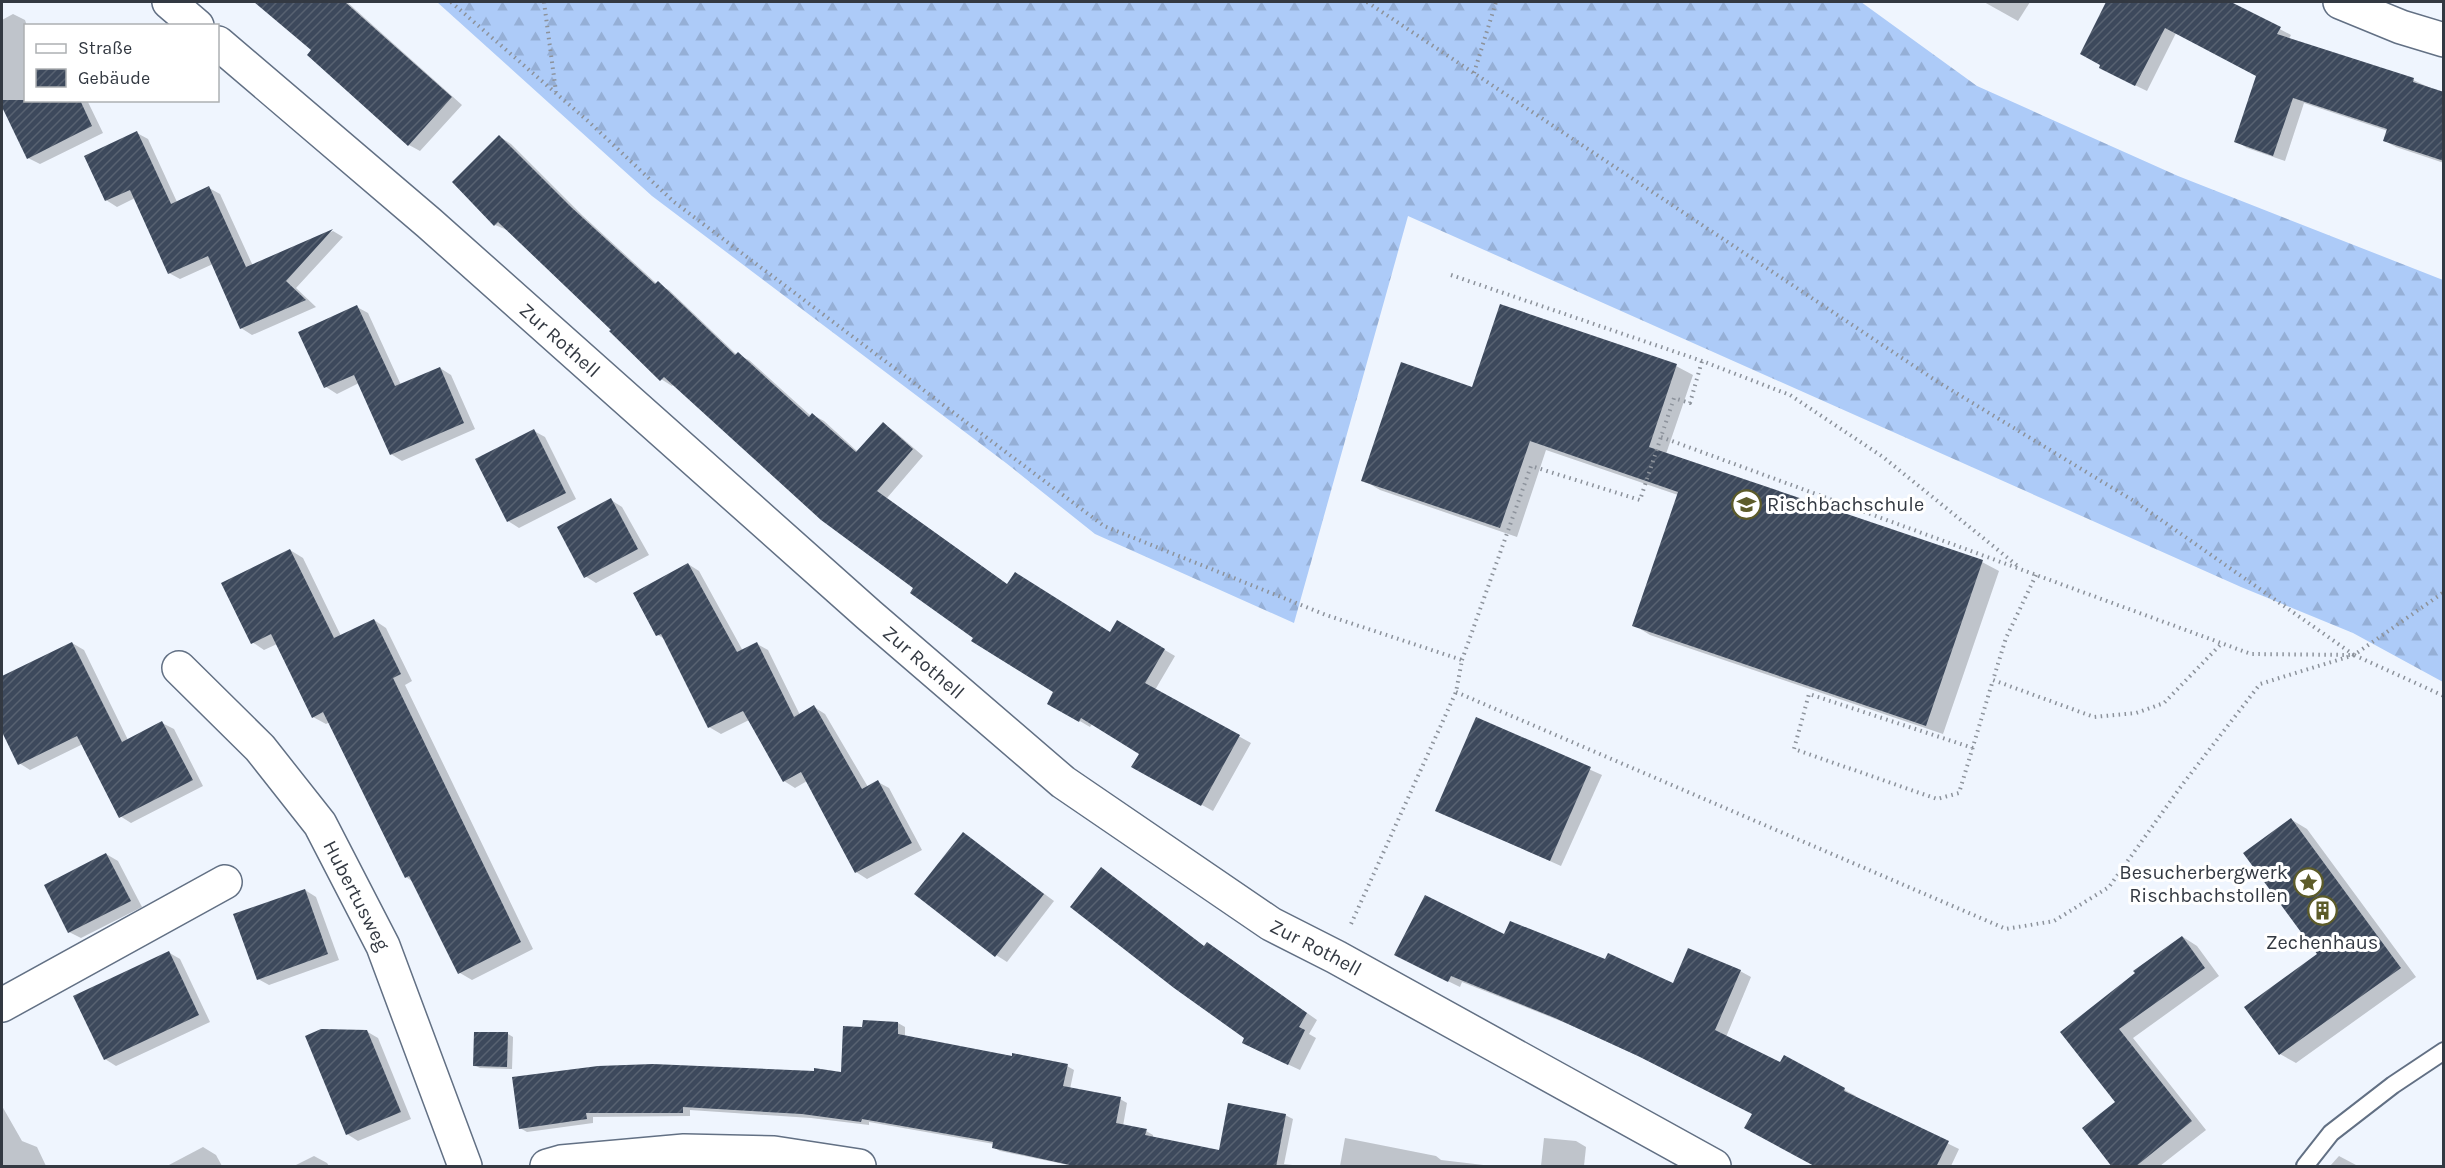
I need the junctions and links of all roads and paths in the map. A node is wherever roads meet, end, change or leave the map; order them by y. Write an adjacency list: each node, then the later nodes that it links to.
1 (169, 2): 7 (street)
2 (451, 2): 11 (path)
3 (544, 2): 11 (path)
4 (1367, 2): 10 (path)
5 (1496, 2): 10 (path)
6 (2340, 2): 8 (street)
7 (195, 24)
8 (2444, 40)
9 (219, 44): 27 (street, Zur Rothell)
10 (1474, 73): 19 (path)
11 (556, 92): 20 (path)
12 (1451, 274): 13 (path)
13 (1702, 361): 14 (path); 15 (path)
14 (1661, 437): 15 (path); 20 (path)
15 (2022, 569): 16 (path)
16 (2036, 575): 18 (path); 22 (path)
17 (2444, 592): 19 (path)
18 (2222, 643): 19 (path); 22 (path)
19 (2354, 655): 23 (path); 24 (path)
20 (1462, 660): 23 (path)
21 (179, 668): 30 (street, Hubertusweg)
22 (1993, 680): 25 (path)
23 (1456, 692): 27 (path)
24 (2444, 696)
25 (1973, 748): 25 (path)
26 (225, 882): 28 (street)
27 (1336, 957): 33 (street, Zur Rothell)
28 (2, 1005)
29 (2444, 1051): 34 (lane)
30 (465, 1167)
31 (547, 1167): 32 (street)
32 (859, 1167)
33 (1714, 1167)
34 (2305, 1167)

